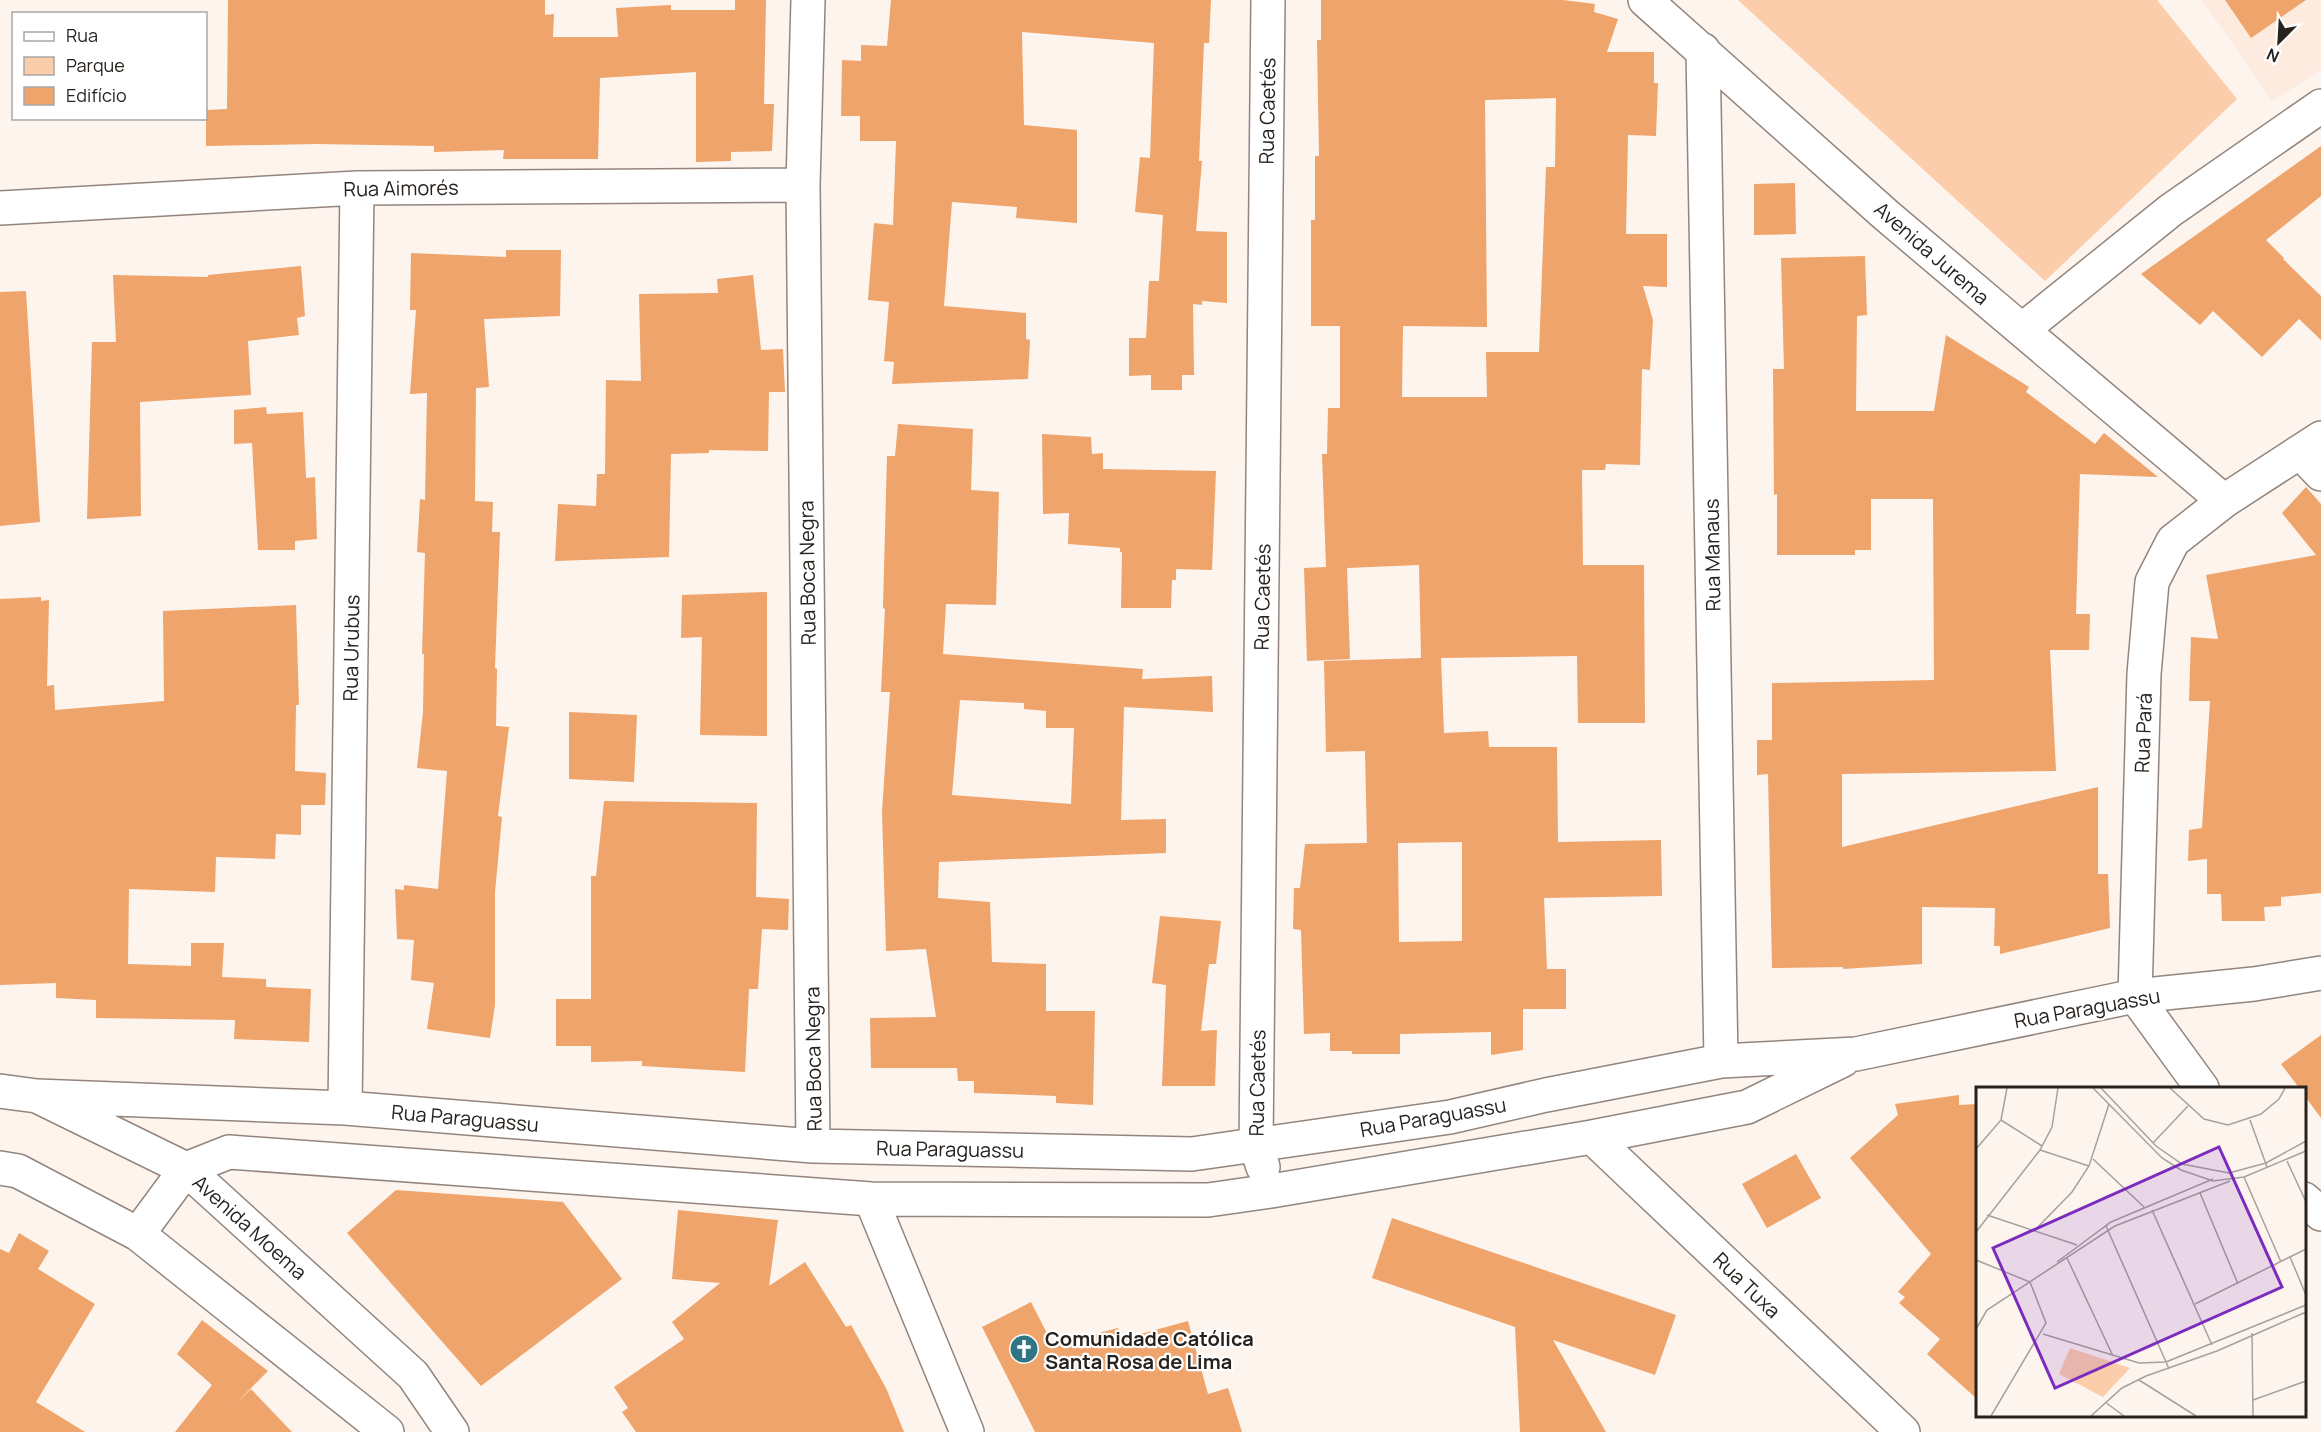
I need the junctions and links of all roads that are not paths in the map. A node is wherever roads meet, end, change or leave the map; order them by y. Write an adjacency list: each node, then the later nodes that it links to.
1 (808, 0): 6 (street, Rua Boca Negra)
2 (1268, 0): 23 (street, Rua Caetés)
3 (1645, 0): 4 (street, Avenida Jurema)
4 (1703, 50): 9 (street, Avenida Jurema); 15 (street, Rua Manaus)
5 (2321, 106): 9 (street)
6 (803, 185): 7 (street, Rua Aimorés); 22 (street, Rua Boca Negra)
7 (357, 188): 8 (street, Rua Aimorés); 20 (street, Rua Urubus)
8 (0, 208)
9 (2022, 330): 11 (street, Avenida Jurema)
10 (2314, 455): 11 (street, Rua Pará)
11 (2224, 501): 13 (street, Rua Pará)
12 (2321, 973): 13 (street, Rua Paraguassu)
13 (2135, 996): 14 (street, Rua Paraguassu); 16 (street)
14 (1856, 1054): 15 (street, Rua Paraguassu); 21 (street, Rua Paraguassu)
15 (1721, 1060): 23 (street, Rua Paraguassu)
16 (2201, 1087)
17 (0, 1091): 18 (street, Avenida Moema)
18 (38, 1096): 19 (street, Rua Paraguassu); 26 (street, Avenida Moema)
19 (228, 1103): 20 (street, Rua Paraguassu); 24 (street)
20 (345, 1108): 22 (street, Rua Paraguassu)
21 (1592, 1137): 27 (street, Rua Paraguassu); 32 (street, Rua Tuxa)
22 (813, 1146): 23 (street, Rua Paraguassu)
23 (1256, 1146): 27 (street, Rua Caetés)
24 (229, 1152): 26 (street, Rua Paraguassu); 28 (street, Rua Paraguassu)
25 (0, 1168): 31 (street)
26 (186, 1169): 31 (street); 34 (street, Avenida Moema)
27 (1271, 1191): 28 (street, Rua Paraguassu)
28 (871, 1199): 35 (street)
29 (2306, 1201): 30 (street)
30 (2321, 1214)
31 (138, 1234): 33 (street)
32 (1885, 1428)
33 (387, 1432)
34 (452, 1432)
35 (967, 1432)

